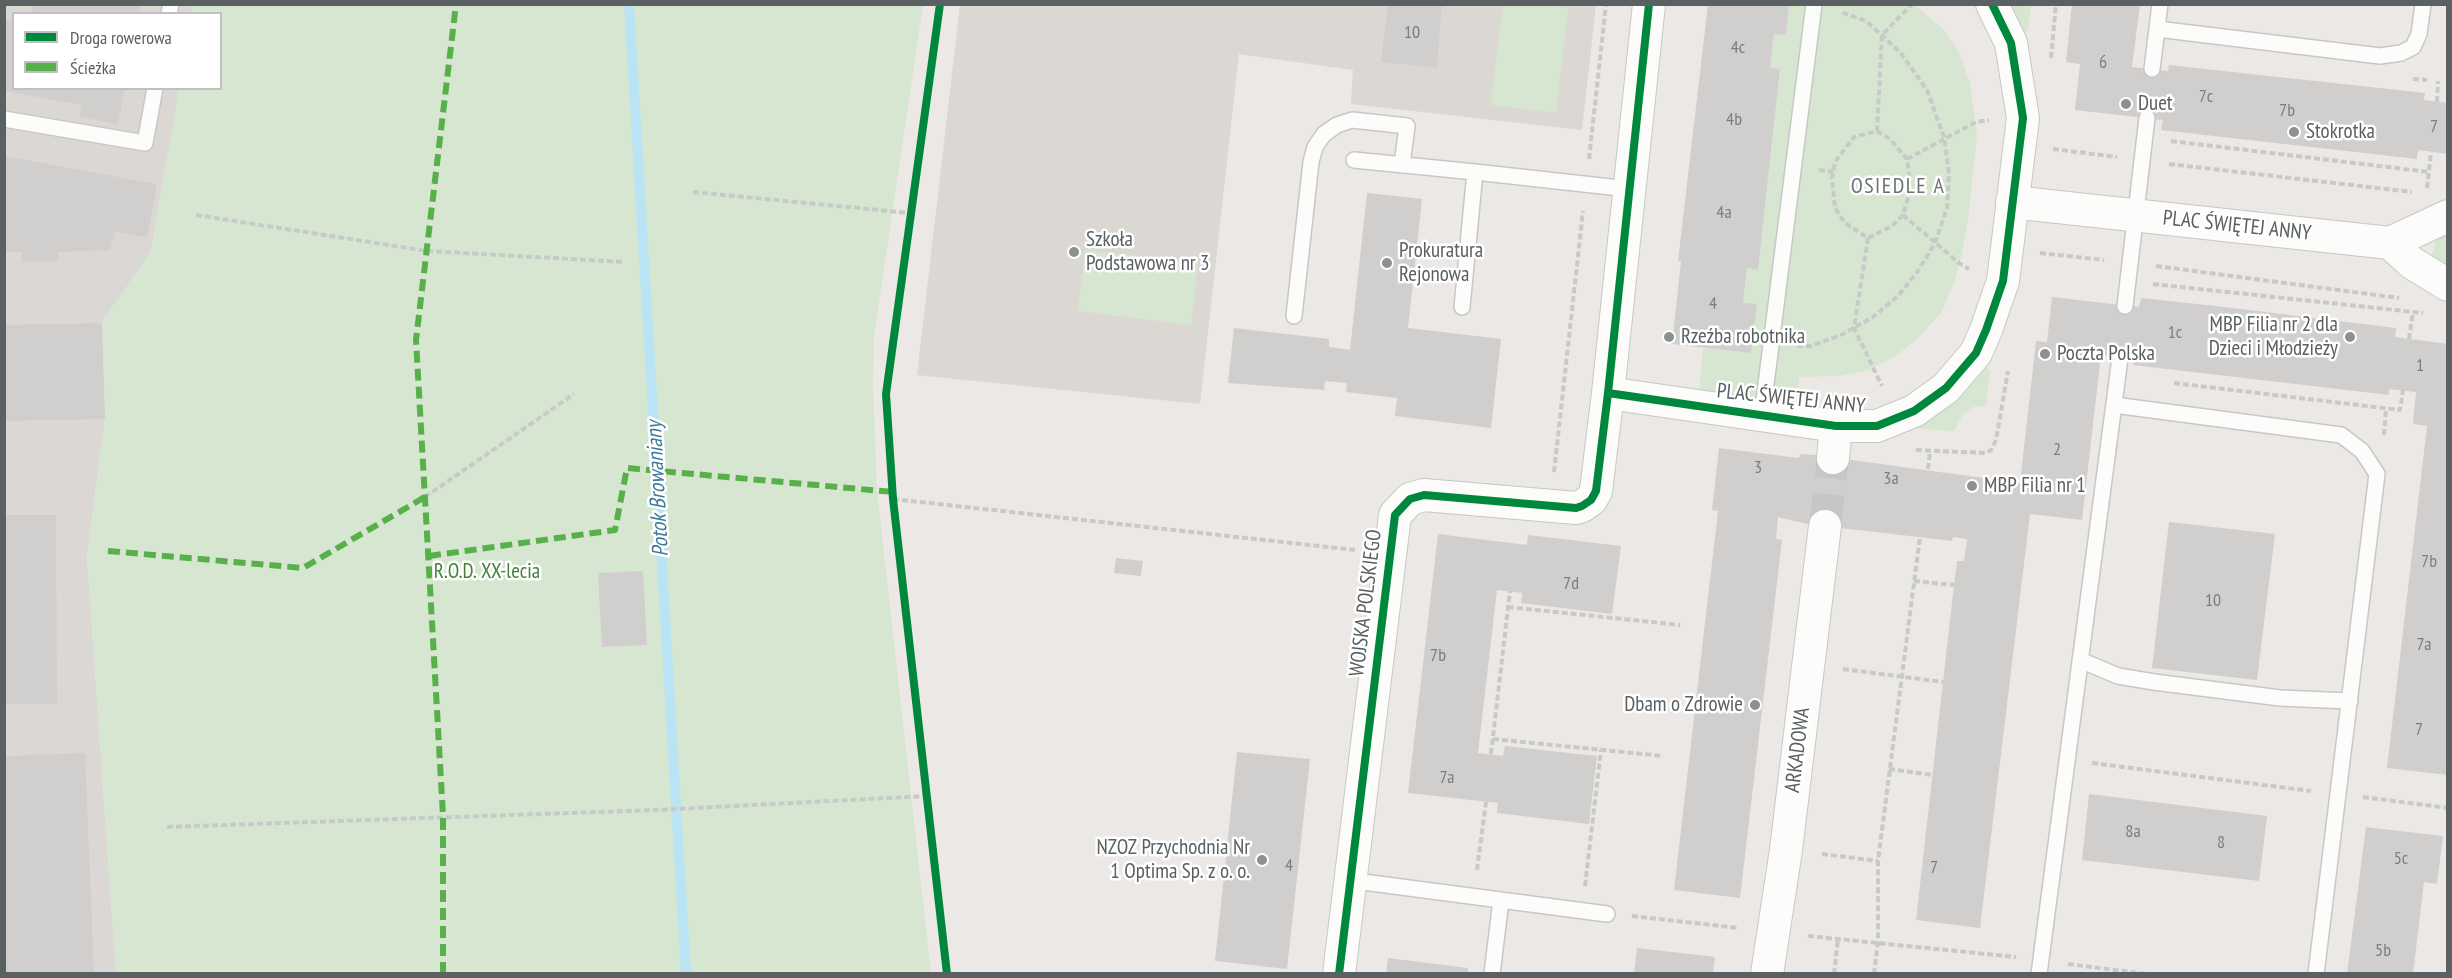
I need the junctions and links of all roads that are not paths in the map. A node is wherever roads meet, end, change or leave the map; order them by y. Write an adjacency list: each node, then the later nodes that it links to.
1 (1649, 4): 14 (street)
2 (1814, 4): 26 (lane)
3 (1992, 4): 15 (street, PLAC ŚWIĘTEJ ANNY)
4 (2160, 4): 6 (lane)
5 (2423, 4): 6 (lane)
6 (2157, 29): 7 (lane)
7 (2152, 69)
8 (155, 90): 10 (lane)
9 (2147, 118): 17 (lane)
10 (4, 119)
11 (1354, 160): 12 (lane)
12 (1402, 165): 13 (lane); 22 (lane)
13 (1475, 172): 14 (lane); 21 (lane)
14 (1629, 189): 24 (street)
15 (2012, 202): 17 (street, PLAC ŚWIĘTEJ ANNY); 27 (street, PLAC ŚWIĘTEJ ANNY)
16 (2442, 203): 18 (street)
17 (2135, 216): 18 (street, PLAC ŚWIĘTEJ ANNY); 20 (lane)
18 (2390, 243): 19 (street)
19 (2448, 285)
20 (2125, 306)
21 (1462, 307)
22 (1294, 316)
23 (2120, 358): 25 (lane)
24 (1608, 393): 26 (street, PLAC ŚWIĘTEJ ANNY); 32 (street, WOJSKA POLSKIEGO)
25 (2114, 405): 30 (lane); 31 (lane)
26 (1762, 416): 27 (street, PLAC ŚWIĘTEJ ANNY)
27 (1836, 426): 28 (street)
28 (1833, 458)
29 (1825, 526): 37 (street, ARKADOWA)
30 (2080, 660): 31 (lane); 38 (lane)
31 (2350, 701): 39 (lane)
32 (1348, 880): 33 (lane); 35 (street, WOJSKA POLSKIEGO)
33 (1501, 900): 34 (lane); 36 (lane)
34 (1607, 914)
35 (1339, 974)
36 (1492, 974)
37 (1767, 974)
38 (2039, 974)
39 (2316, 974)

